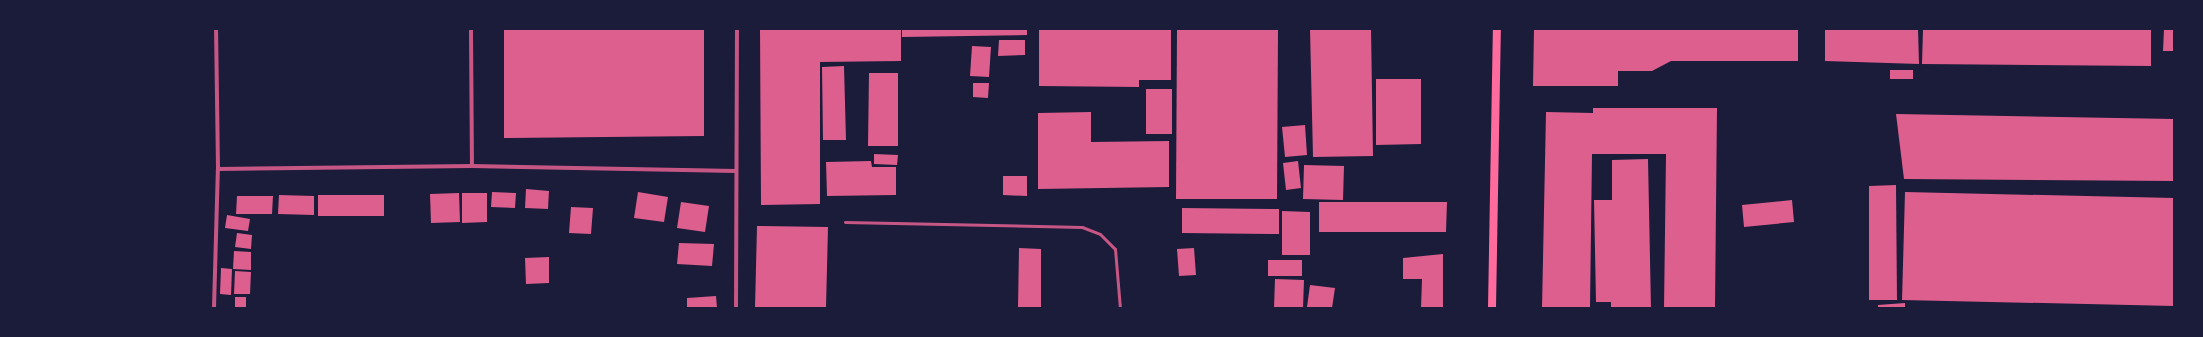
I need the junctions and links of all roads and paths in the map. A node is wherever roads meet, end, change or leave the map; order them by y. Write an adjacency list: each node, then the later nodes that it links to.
1 (216, 29): 6 (street)
2 (471, 29): 5 (street)
3 (737, 29): 7 (street)
4 (1497, 29): 12 (main road)
5 (472, 166): 6 (street); 7 (street)
6 (218, 169): 9 (street)
7 (736, 171): 10 (street)
8 (845, 222): 11 (lane)
9 (214, 308)
10 (736, 308)
11 (1120, 308)
12 (1492, 308)

